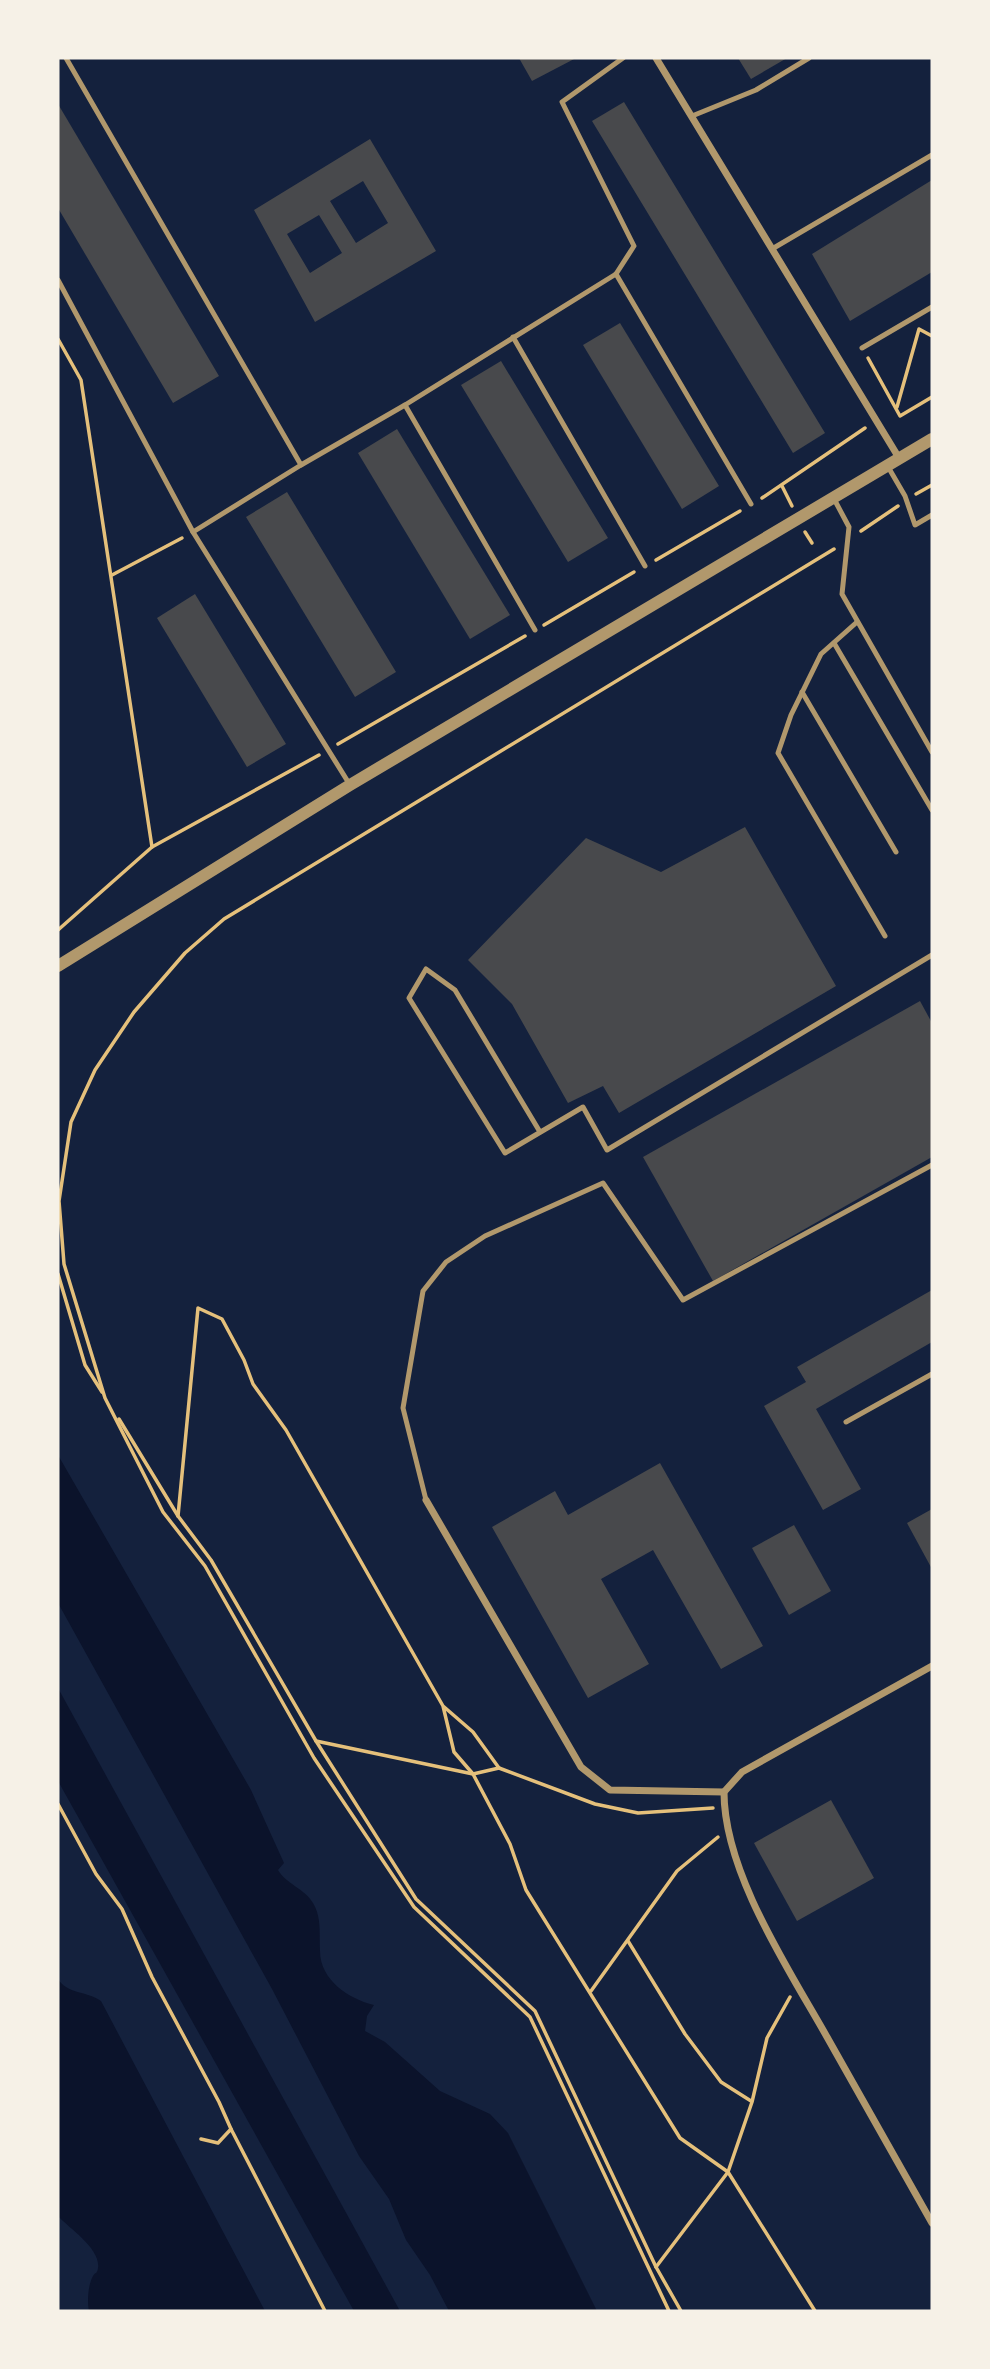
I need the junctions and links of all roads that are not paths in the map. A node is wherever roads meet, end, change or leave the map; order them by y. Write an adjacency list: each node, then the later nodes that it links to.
1 (66, 58): 16 (lane)
2 (623, 58): 8 (lane)
3 (656, 58): 5 (street)
4 (809, 58): 5 (lane)
5 (692, 116): 7 (street)
6 (932, 155): 7 (lane)
7 (772, 249): 15 (street)
8 (616, 274): 11 (lane); 19 (lane)
9 (58, 280): 21 (lane)
10 (932, 307): 12 (lane)
11 (513, 337): 13 (lane); 22 (lane)
12 (862, 348)
13 (405, 405): 16 (lane); 24 (lane)
14 (932, 439): 15 (street)
15 (899, 458): 17 (street)
16 (301, 465): 21 (lane)
17 (887, 466): 18 (street); 20 (lane)
18 (833, 497): 23 (lane); 28 (street)
19 (751, 504)
20 (932, 515)
21 (193, 532): 28 (lane)
22 (645, 566)
23 (858, 622): 25 (lane); 27 (lane)
24 (535, 630)
25 (834, 643): 26 (lane); 29 (lane)
26 (803, 692): 30 (lane); 31 (lane)
27 (932, 752)
28 (350, 785): 33 (street)
29 (932, 810)
30 (896, 852)
31 (885, 936)
32 (932, 955): 34 (lane)
33 (58, 966)
34 (540, 1132): 34 (lane)
35 (932, 1165): 38 (lane)
36 (932, 1374): 37 (lane)
37 (846, 1422)
38 (426, 1500): 40 (street)
39 (932, 1666): 40 (street)
40 (724, 1792): 41 (street)
41 (932, 2223)

